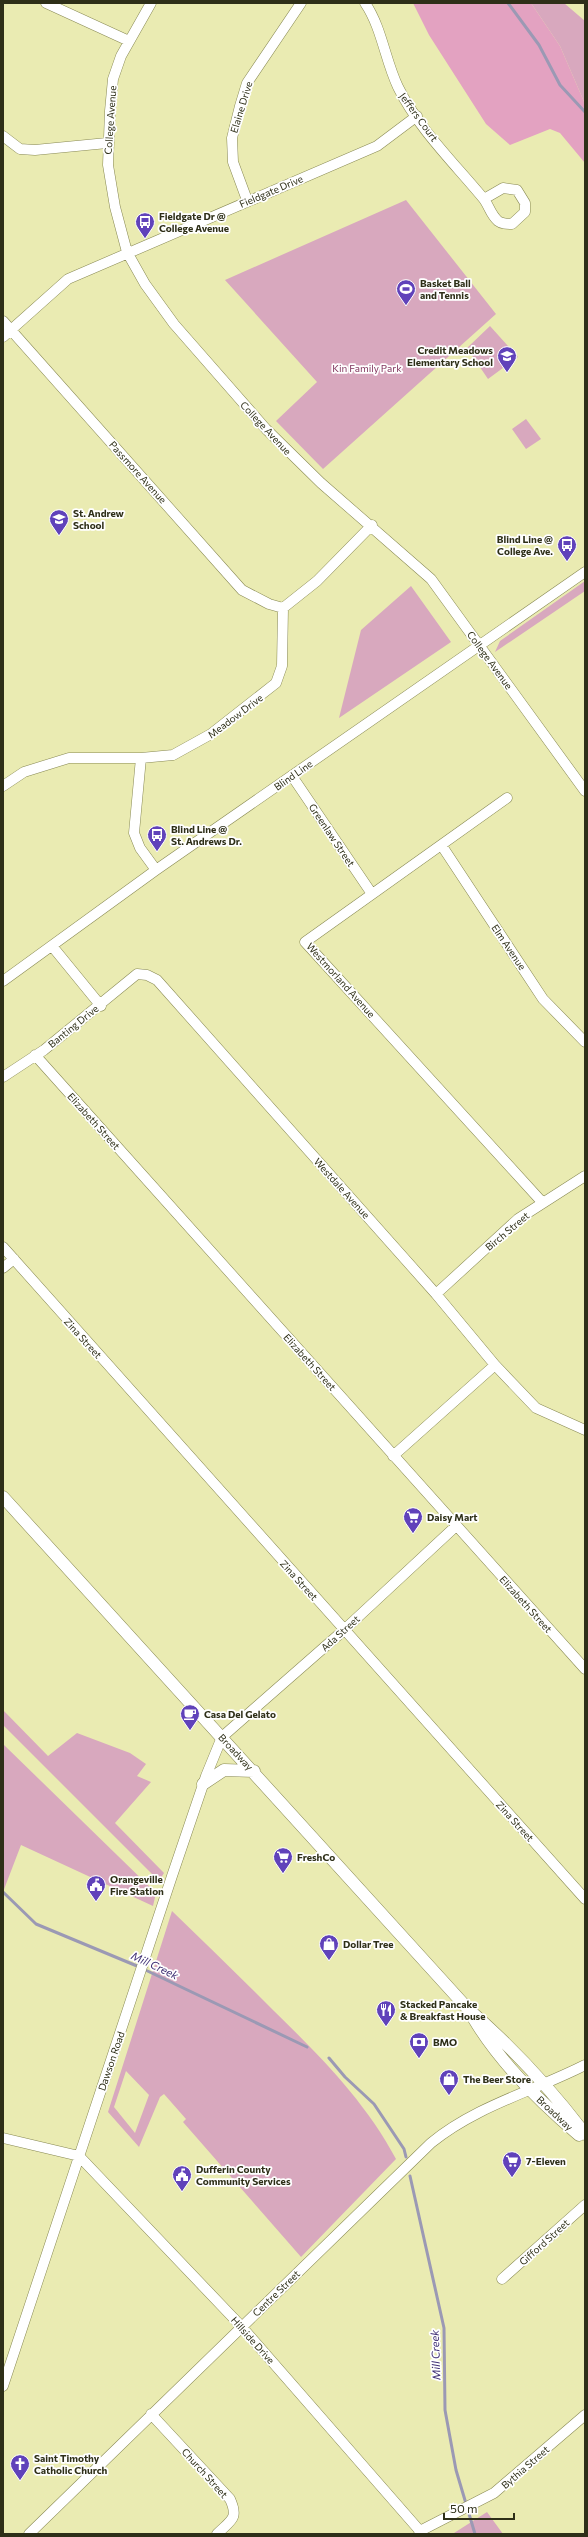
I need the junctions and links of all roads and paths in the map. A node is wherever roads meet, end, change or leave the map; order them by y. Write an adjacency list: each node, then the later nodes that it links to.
1 (46, 3): 5 (street)
2 (152, 3): 5 (street, College Avenue)
3 (301, 3): 10 (street, Elaine Drive)
4 (365, 3): 6 (street, Jeffers Court)
5 (129, 42): 8 (street, College Avenue)
6 (417, 116): 9 (street, Jeffers Court); 10 (street, Fieldgate Drive)
7 (3, 136): 8 (street)
8 (107, 143): 11 (street, College Avenue)
9 (484, 199)
10 (247, 200): 11 (street, Fieldgate Drive)
11 (127, 252): 13 (street, Fieldgate Drive); 15 (street, College Avenue)
12 (3, 321): 13 (street, Passmore Avenue)
13 (12, 331): 14 (street, Fieldgate Drive); 17 (street, Passmore Avenue)
14 (3, 338)
15 (372, 526): 17 (street); 18 (street, College Avenue)
16 (585, 572): 18 (street, Blind Line)
17 (284, 608): 19 (street, Meadow Drive)
18 (481, 646): 20 (street, Blind Line); 22 (street, College Avenue)
19 (141, 758): 21 (street, Meadow Drive); 25 (street)
20 (292, 776): 25 (street, Blind Line); 26 (street, Greenlaw Street)
21 (3, 786)
22 (585, 791)
23 (507, 798): 24 (street, Westmorland Avenue)
24 (442, 846): 26 (street, Westmorland Avenue); 30 (street, Elm Avenue)
25 (156, 870): 27 (street, Blind Line)
26 (372, 894): 34 (street, Westmorland Avenue)
27 (52, 946): 28 (street, Blind Line); 29 (street, Banting Drive)
28 (3, 981)
29 (101, 1006): 31 (street, Banting Drive); 38 (street, Westdale Avenue)
30 (585, 1042)
31 (35, 1055): 32 (street, Banting Drive); 41 (street, Elizabeth Street)
32 (3, 1077)
33 (585, 1176): 34 (street, Birch Street)
34 (542, 1202): 38 (street, Birch Street)
35 (3, 1247): 36 (street)
36 (14, 1259): 37 (street); 44 (street, Zina Street)
37 (3, 1268)
38 (436, 1294): 39 (street, Westdale Avenue)
39 (496, 1365): 40 (street, Westdale Avenue); 41 (street)
40 (585, 1430)
41 (393, 1456): 43 (street, Elizabeth Street)
42 (3, 1497): 46 (main road, Broadway)
43 (456, 1526): 44 (street, Ada Street); 45 (street, Elizabeth Street)
44 (344, 1630): 46 (street, Ada Street); 49 (street, Zina Street)
45 (585, 1669)
46 (222, 1737): 47 (main road, Broadway); 48 (street, Dawson Road)
47 (254, 1771): 48 (main road); 50 (main road, Broadway)
48 (203, 1784): 57 (street, Dawson Road)
49 (585, 1899)
50 (468, 2009): 52 (main road, Broadway); 53 (main road, Broadway)
51 (585, 2065): 52 (street, Centre Street)
52 (544, 2083): 53 (street, Centre Street); 54 (main road, Broadway)
53 (530, 2088): 56 (main road, Broadway); 60 (street, Centre Street)
54 (585, 2134)
55 (3, 2138): 57 (street)
56 (585, 2140)
57 (79, 2156): 60 (street, Hillside Drive); 61 (street, Dawson Road)
58 (585, 2205): 59 (street, Gifford Street)
59 (502, 2278)
60 (241, 2326): 62 (street, Centre Street); 64 (street, Hillside Drive)
61 (3, 2386)
62 (151, 2414): 65 (street, Centre Street); 66 (street, Church Street)
63 (585, 2415): 64 (street, Bythia Street)
64 (420, 2532)
65 (29, 2534)
66 (217, 2534)

